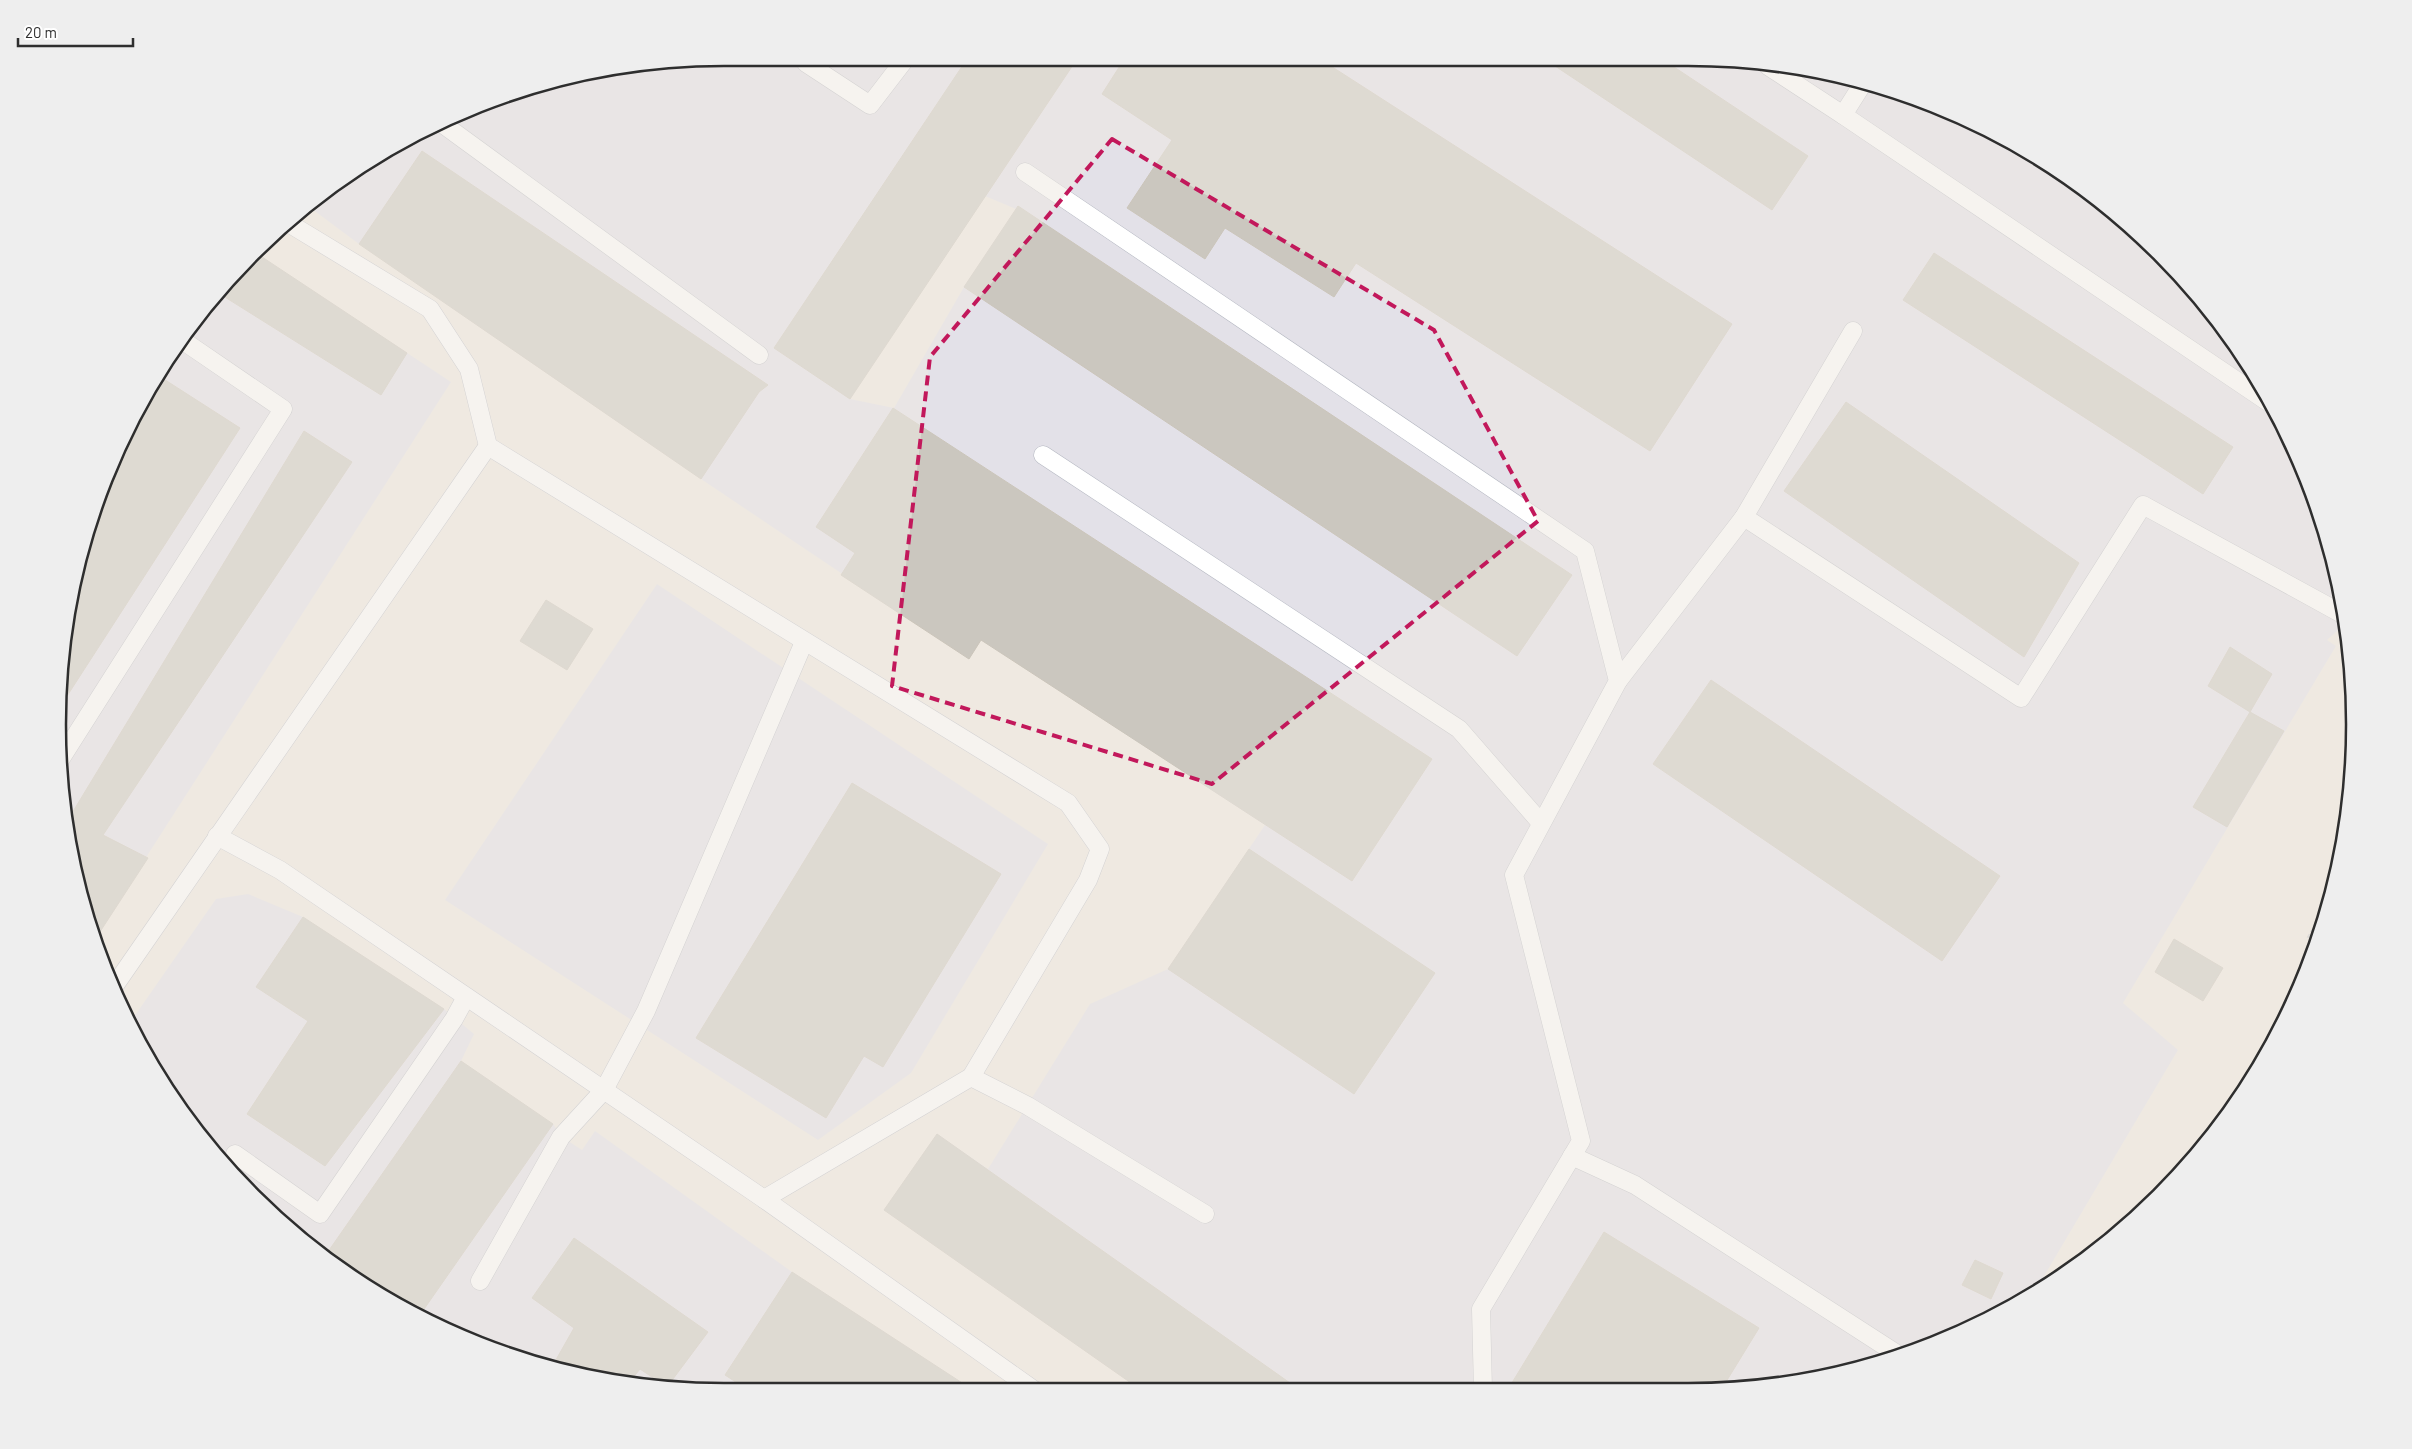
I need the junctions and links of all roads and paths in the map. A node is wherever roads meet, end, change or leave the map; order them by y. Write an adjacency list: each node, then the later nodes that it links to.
1 (811, 66): 2 (lane)
2 (899, 66)
3 (1779, 73): 5 (lane)
4 (1859, 89): 5 (lane)
5 (1843, 115): 12 (lane)
6 (447, 127): 11 (lane)
7 (1025, 172): 18 (lane)
8 (294, 227): 13 (lane)
9 (1853, 331): 15 (lane)
10 (188, 344): 19 (lane)
11 (759, 356)
12 (2258, 395)
13 (488, 446): 17 (lane); 21 (lane)
14 (1043, 455): 20 (lane)
15 (1744, 517): 16 (lane); 18 (lane)
16 (2335, 610)
17 (804, 642): 26 (lane); 27 (lane)
18 (1618, 680): 20 (lane)
19 (67, 749)
20 (1542, 823): 29 (lane)
21 (218, 836): 24 (lane); 25 (lane)
22 (2313, 930): 23 (path)
23 (2308, 938)
24 (118, 981)
25 (466, 997): 27 (lane); 28 (lane)
26 (971, 1077): 30 (lane); 31 (lane)
27 (604, 1090): 30 (lane); 32 (lane)
28 (235, 1154)
29 (1572, 1156): 33 (lane); 35 (lane)
30 (764, 1199): 34 (lane)
31 (1205, 1214)
32 (480, 1281)
33 (1891, 1350)
34 (1024, 1383)
35 (1483, 1383)

